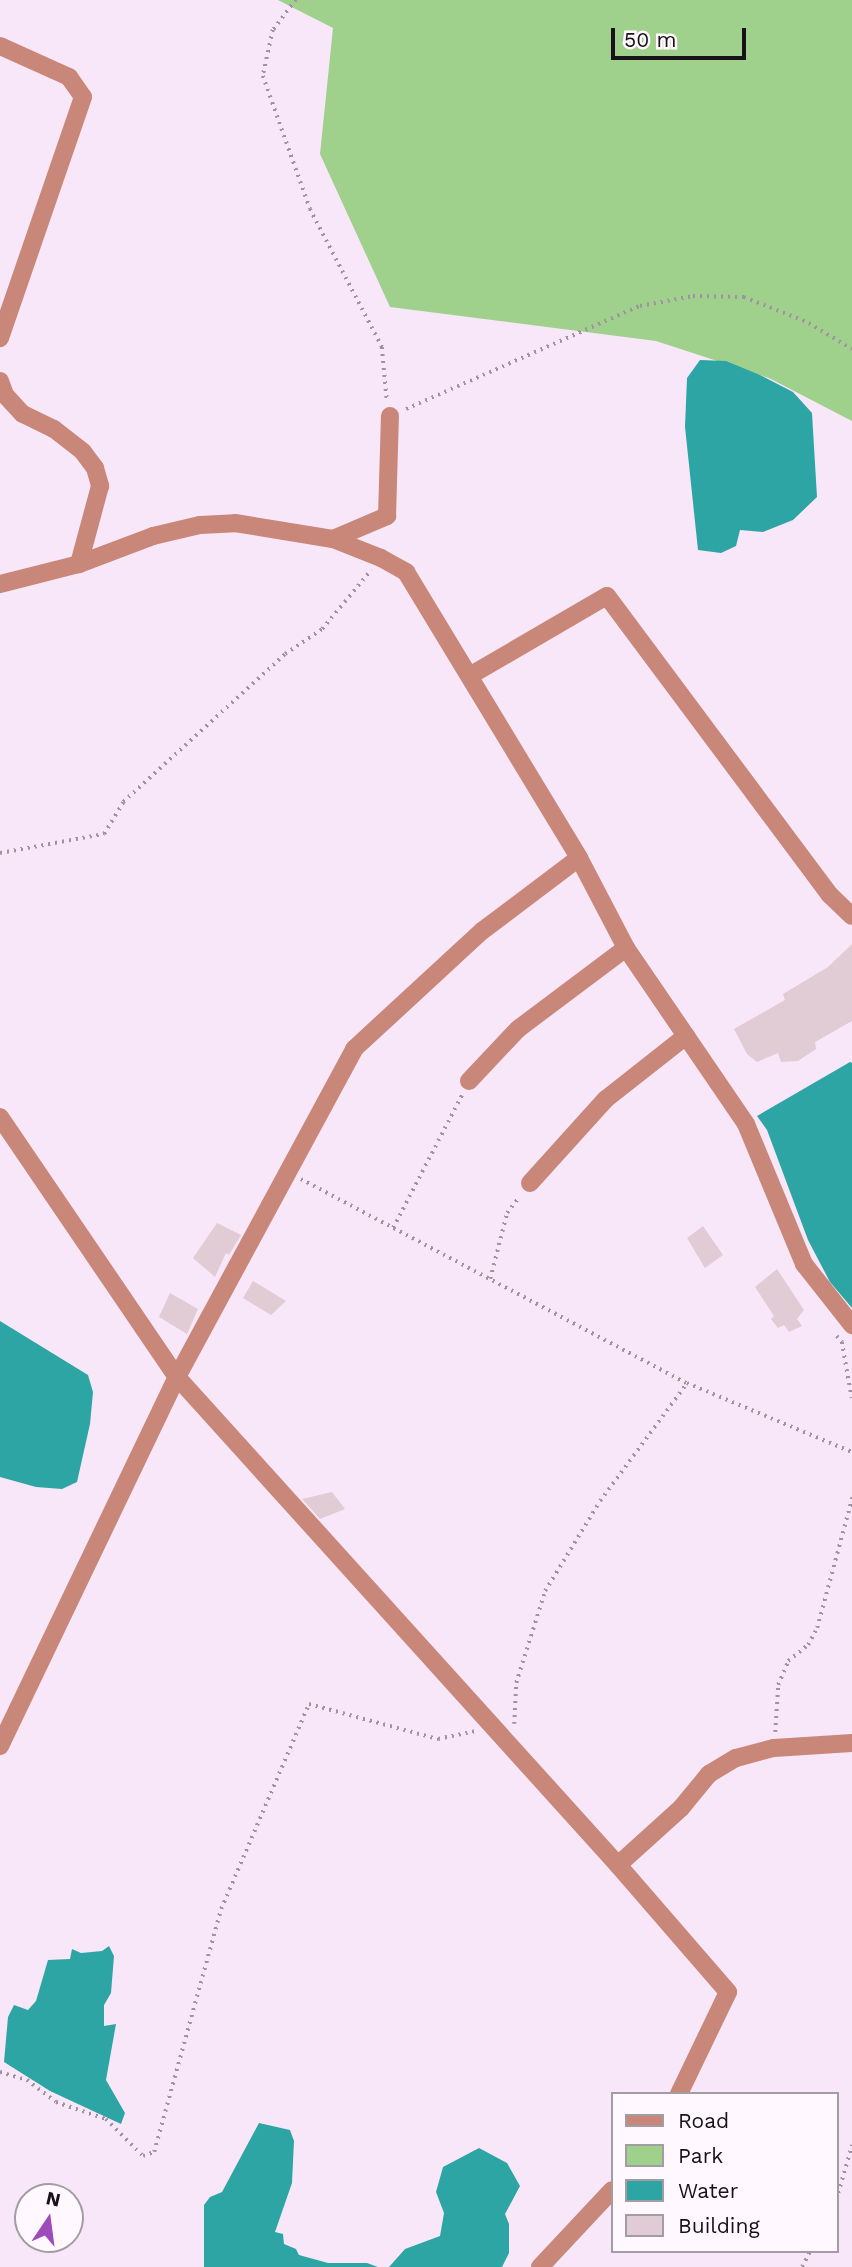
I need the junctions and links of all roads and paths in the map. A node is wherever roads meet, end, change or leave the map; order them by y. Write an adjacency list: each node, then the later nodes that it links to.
1 (296, 0): 6 (path)
2 (0, 46): 3 (street)
3 (0, 338)
4 (852, 349): 6 (path)
5 (0, 381): 9 (street)
6 (390, 416): 7 (street)
7 (332, 539): 8 (street); 9 (street)
8 (381, 558): 11 (street); 12 (path)
9 (79, 564): 10 (street)
10 (0, 584)
11 (471, 675): 13 (street); 14 (street)
12 (0, 853)
13 (579, 858): 15 (street); 19 (street)
14 (852, 916)
15 (626, 948): 16 (street); 17 (street)
16 (686, 1036): 20 (street); 23 (street)
17 (469, 1081): 21 (path)
18 (0, 1117): 25 (street)
19 (286, 1172): 21 (path); 25 (street)
20 (530, 1183): 22 (path)
21 (393, 1228): 22 (path)
22 (490, 1279): 26 (path)
23 (852, 1325)
24 (835, 1333): 27 (path)
25 (177, 1377): 30 (street); 32 (street)
26 (687, 1383): 28 (path); 34 (path)
27 (852, 1398)
28 (852, 1452)
29 (852, 1498): 33 (path)
30 (493, 1727): 34 (street); 36 (path)
31 (852, 1743): 33 (street)
32 (0, 1746)
33 (774, 1748): 35 (street)
34 (512, 1749): 35 (street)
35 (618, 1865): 37 (street)
36 (0, 2073)
37 (680, 2092)
38 (852, 2146): 40 (path)
39 (610, 2192): 41 (street)
40 (838, 2193)
41 (540, 2267)

